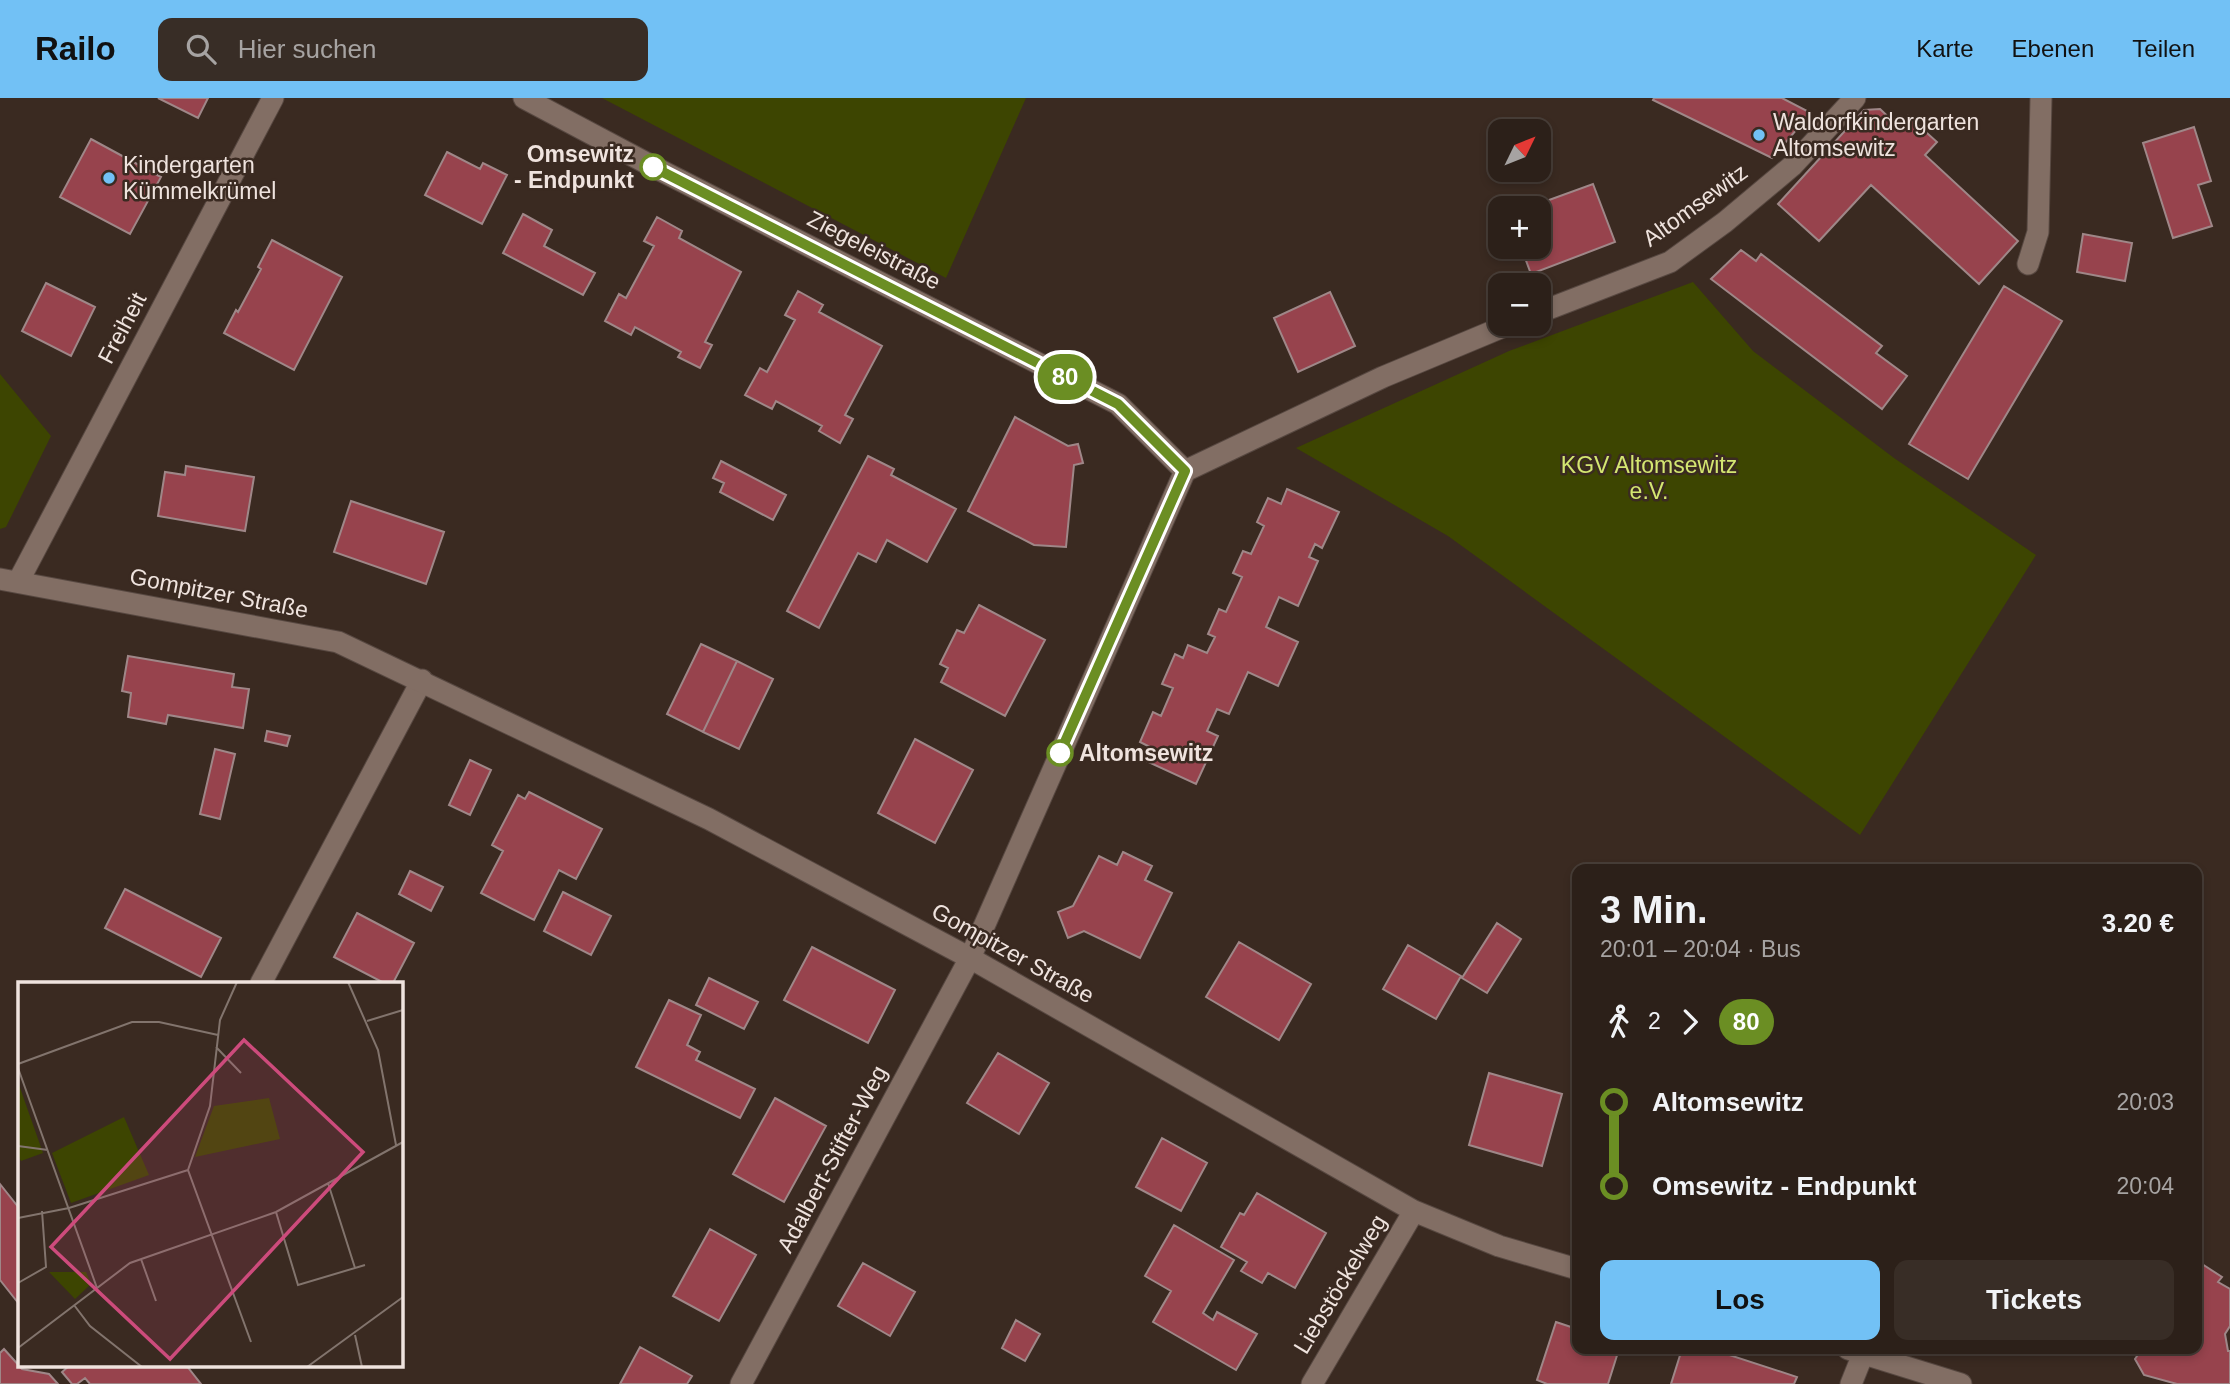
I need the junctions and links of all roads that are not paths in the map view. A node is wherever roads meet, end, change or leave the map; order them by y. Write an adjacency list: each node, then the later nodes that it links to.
1 (273, 98): 9 (street, Freiheit)
2 (524, 98): 8 (street, Ziegeleistraße)
3 (1855, 98): 6 (street, Altomsewitz)
4 (2041, 98): 5 (street)
5 (2028, 264)
6 (1551, 308)
7 (1488, 333): 8 (street)
8 (1185, 471): 11 (street)
9 (9, 581): 10 (street, Gompitzer Straße)
10 (422, 680): 11 (street, Gompitzer Straße); 12 (street)
11 (970, 958): 13 (street, Gompitzer Straße); 17 (street, Adalbert-Stifter-Weg)
12 (262, 982)
13 (1414, 1211): 14 (street, Gompitzer Straße); 18 (street, Liebstöckelweg)
14 (1572, 1268)
15 (1856, 1354): 19 (street)
16 (1863, 1354): 20 (street)
17 (740, 1384)
18 (1312, 1384)
19 (1851, 1384)
20 (1961, 1384)

